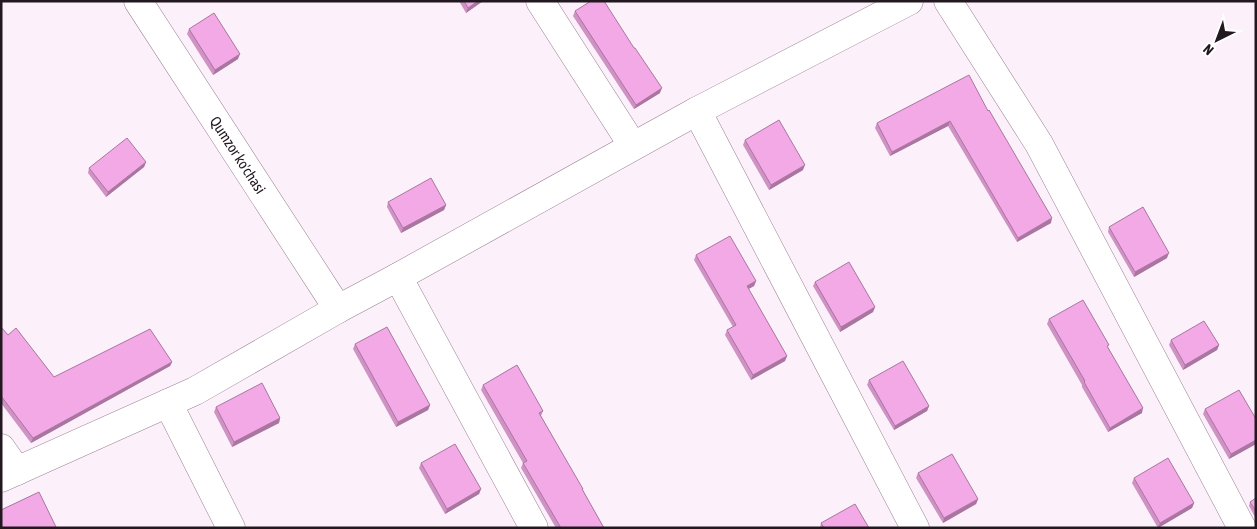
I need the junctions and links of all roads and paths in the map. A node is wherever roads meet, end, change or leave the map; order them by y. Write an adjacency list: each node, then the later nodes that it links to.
1 (138, 1): 8 (street, Qumzor ko'chasi)
2 (540, 1): 6 (street)
3 (909, 1): 5 (street)
4 (948, 1): 15 (street)
5 (697, 111): 6 (street); 14 (street)
6 (633, 146): 7 (street)
7 (398, 277): 8 (street); 13 (street)
8 (338, 309): 9 (street)
9 (168, 403): 11 (street); 12 (street)
10 (1, 448): 11 (street)
11 (9, 474)
12 (231, 528)
13 (534, 528)
14 (915, 528)
15 (1242, 528)

